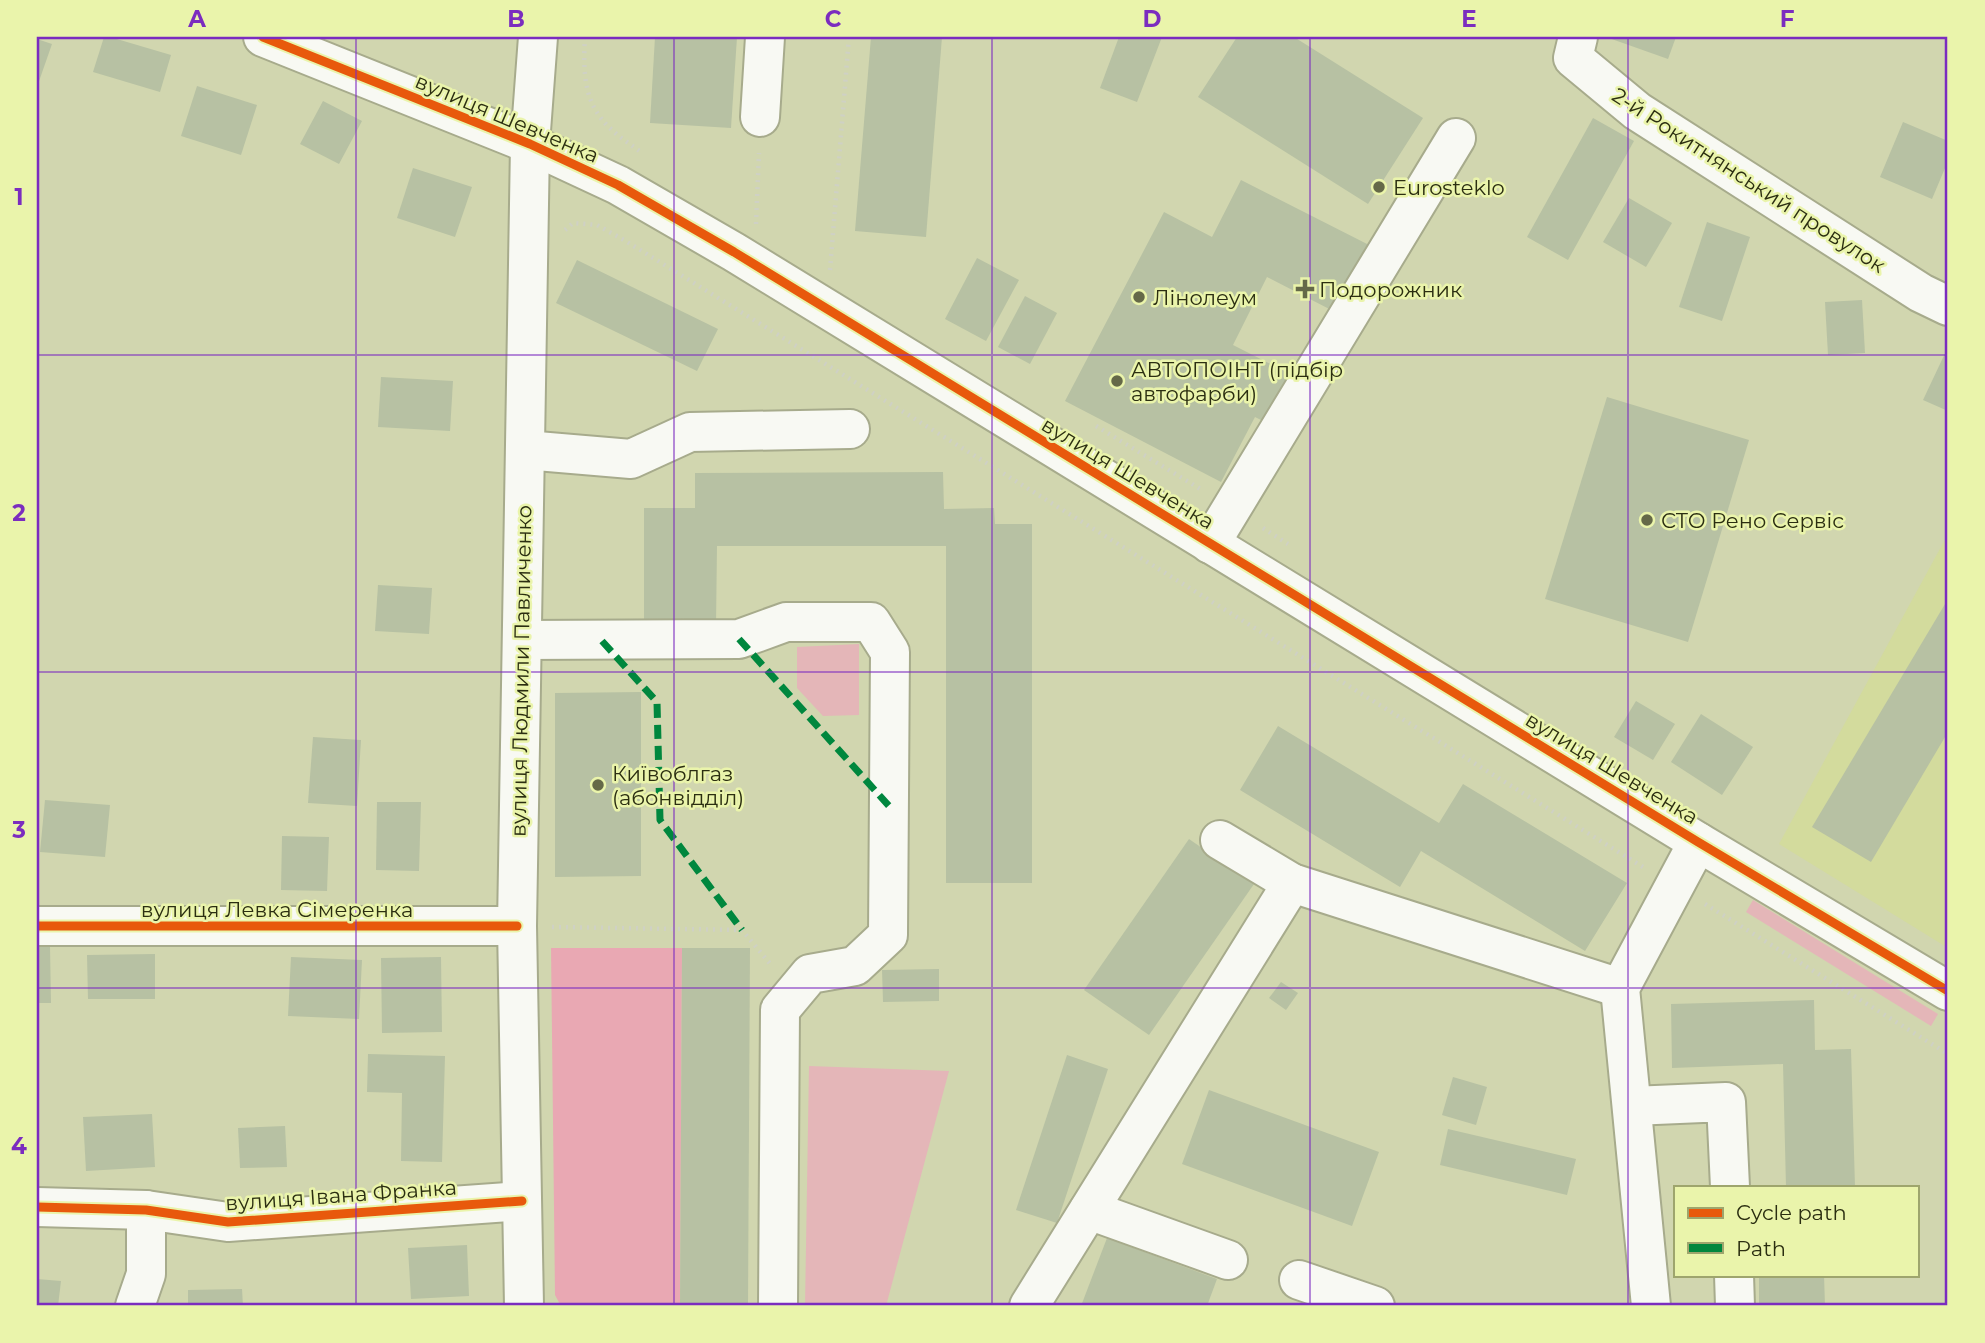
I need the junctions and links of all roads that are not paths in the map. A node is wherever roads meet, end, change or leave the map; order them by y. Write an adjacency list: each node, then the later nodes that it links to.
1 (263, 37): 7 (street, вулиця Шевченка)
2 (538, 37): 7 (street, вулиця Людмили Павличенко)
3 (765, 37): 5 (street)
4 (1578, 37): 8 (street, 2-й Рокитнянський провулок)
5 (760, 117)
6 (1456, 138): 11 (street)
7 (530, 144): 10 (street, вулиця Людмили Павличенко); 11 (street, вулиця Шевченка)
8 (1948, 306)
9 (850, 429): 10 (street)
10 (525, 450): 12 (street, вулиця Людмили Павличенко)
11 (1210, 544): 14 (street, вулиця Шевченка)
12 (522, 640): 17 (street, вулиця Людмили Павличенко); 32 (street)
13 (1220, 840): 15 (street)
14 (1699, 842): 18 (street); 19 (street, вулиця Шевченка)
15 (1293, 883): 18 (street); 25 (street)
16 (37, 926): 17 (street, вулиця Левка Сімеренка)
17 (517, 926): 22 (street, вулиця Людмили Павличенко)
18 (1620, 988): 20 (street)
19 (1948, 991)
20 (1632, 1106): 21 (street); 34 (street)
21 (1730, 1186)
22 (522, 1201): 24 (street, вулиця Івана Франка); 31 (street, вулиця Людмили Павличенко)
23 (37, 1208): 24 (street, вулиця Івана Франка)
24 (146, 1210): 30 (street)
25 (1089, 1210): 26 (street); 29 (street)
26 (1228, 1260)
27 (1734, 1276): 35 (street)
28 (1299, 1280): 33 (street)
29 (1037, 1299)
30 (135, 1306)
31 (524, 1306)
32 (778, 1306)
33 (1376, 1306)
34 (1651, 1306)
35 (1735, 1306)

